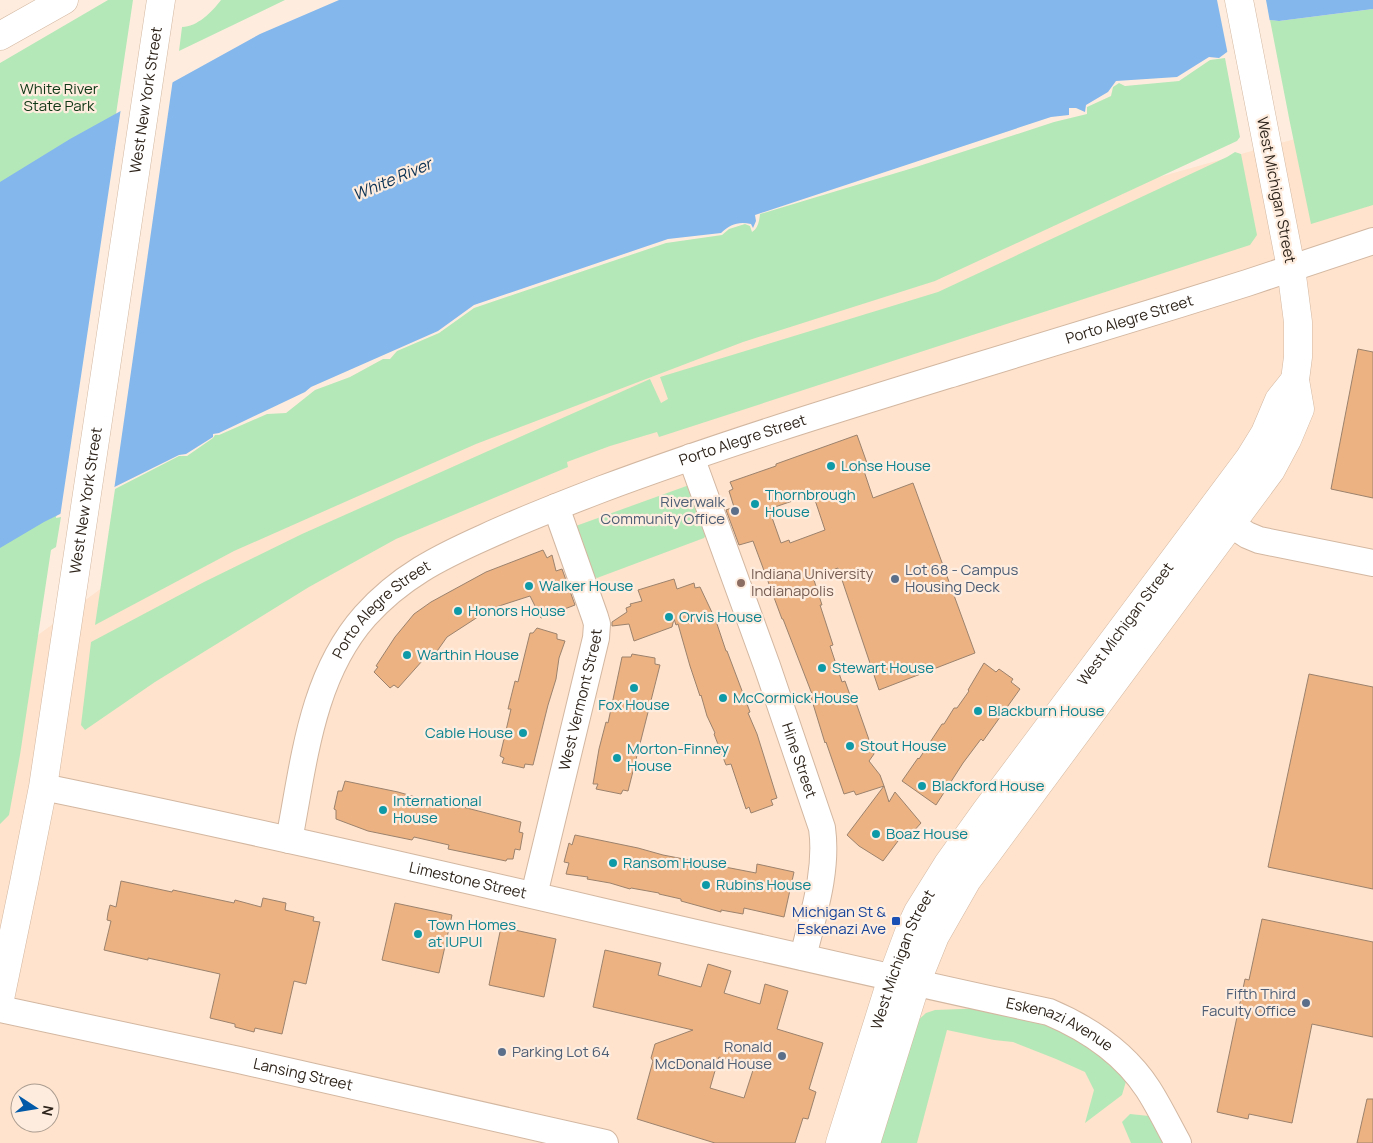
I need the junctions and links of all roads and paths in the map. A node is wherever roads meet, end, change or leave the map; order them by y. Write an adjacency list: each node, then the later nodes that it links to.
1 (64, 0): 4 (main road)
2 (1238, 0): 6 (main road, West Michigan Street)
3 (159, 8): 11 (main road, West New York Street)
4 (0, 36)
5 (1373, 242): 6 (street, Porto Alegre Street)
6 (1292, 268): 7 (street, Porto Alegre Street); 9 (main road, West Michigan Street)
7 (691, 457): 8 (street, Porto Alegre Street); 14 (street, Hine Street)
8 (556, 507): 12 (street, Porto Alegre Street); 13 (street, West Vermont Street)
9 (1221, 518): 10 (street); 15 (main road, West Michigan Street)
10 (1373, 563)
11 (42, 787): 12 (street, Limestone Street); 16 (main road, West New York Street)
12 (289, 840): 13 (street, Limestone Street)
13 (534, 895): 14 (street, Limestone Street)
14 (803, 957): 15 (street, Limestone Street)
15 (904, 981): 19 (main road, West Michigan Street); 20 (main road, West Michigan Street); 21 (street, Eskenazi Avenue)
16 (0, 998)
17 (0, 1009): 18 (street, Lansing Street)
18 (604, 1143)
19 (840, 1143)
20 (866, 1143)
21 (1178, 1143)

